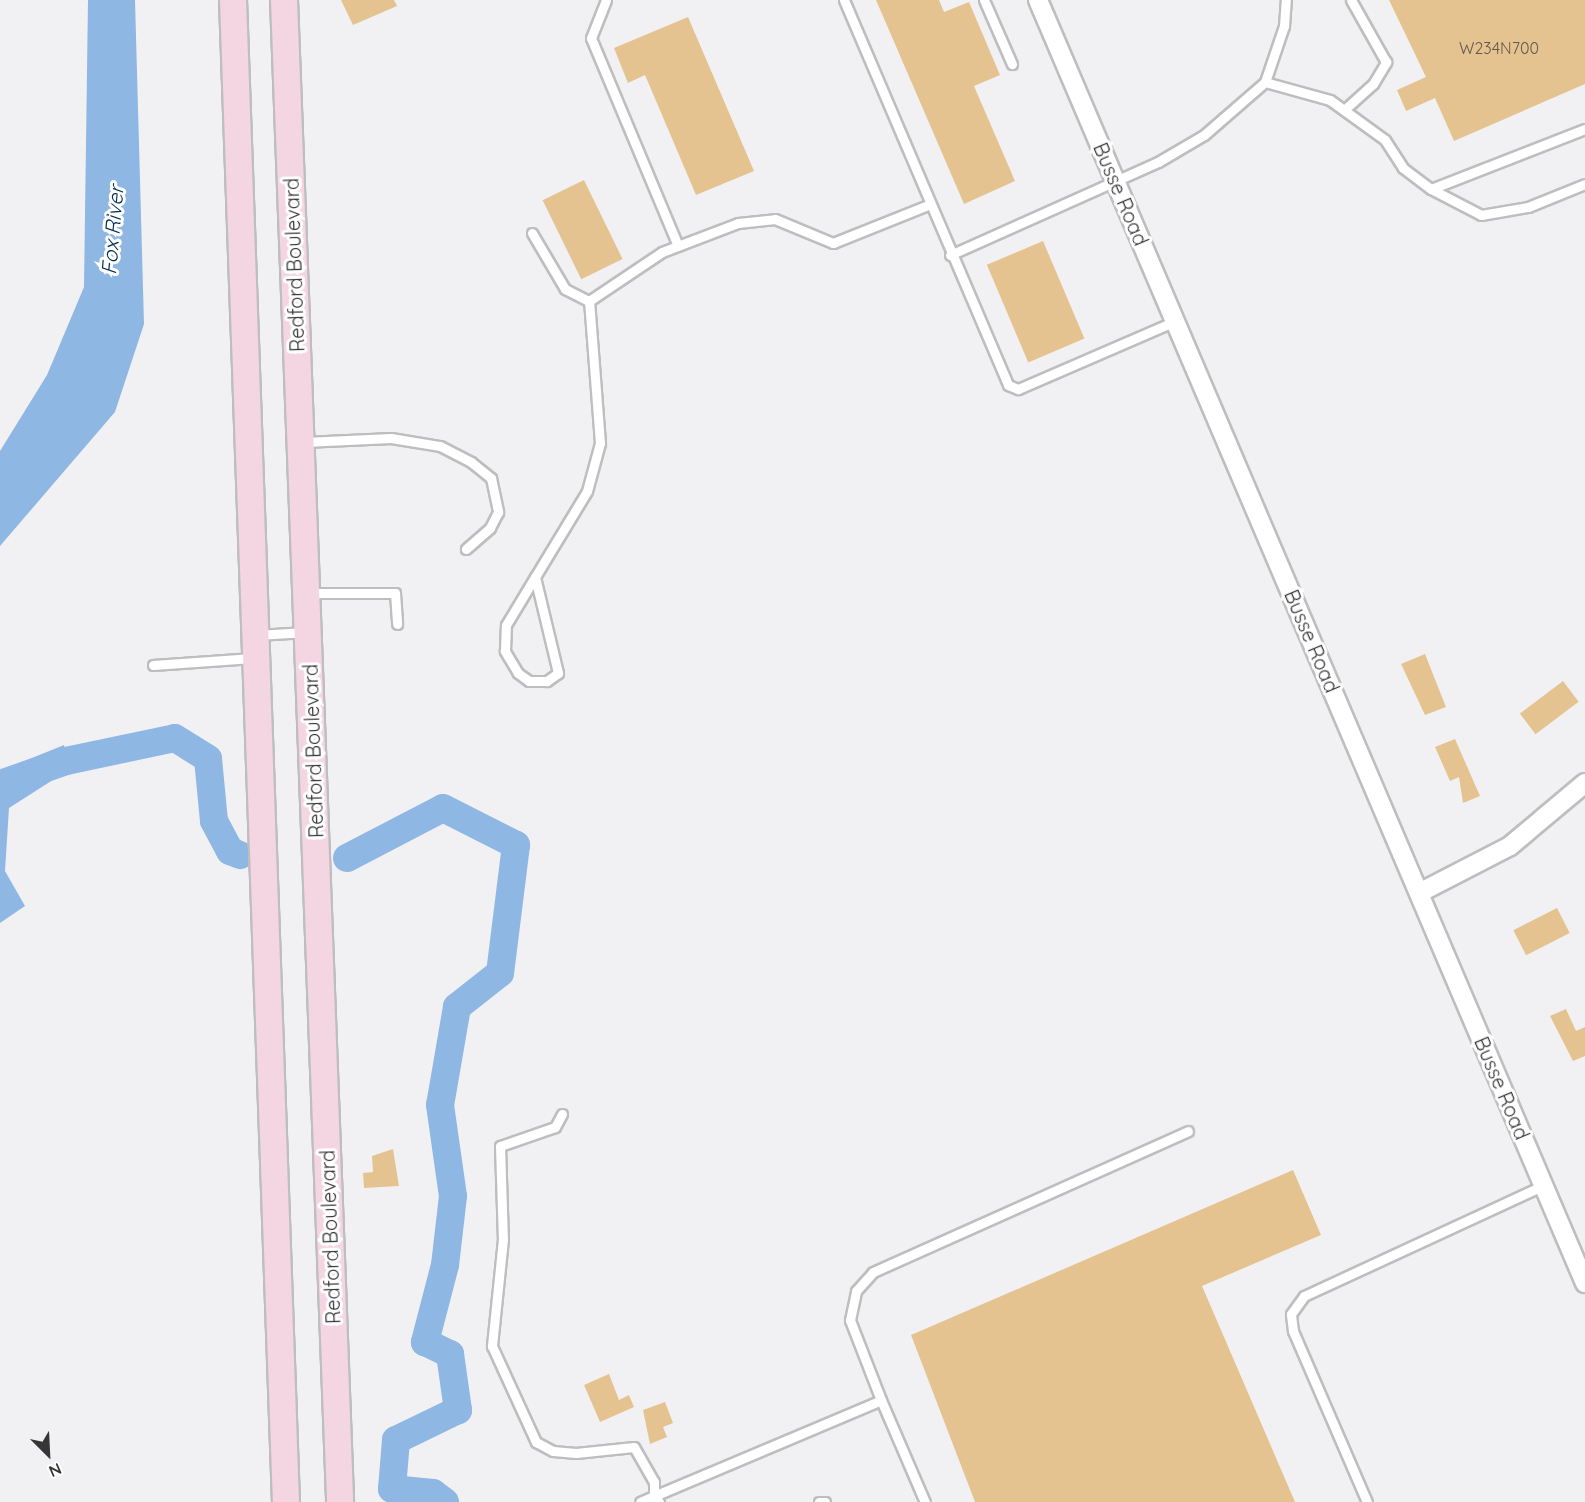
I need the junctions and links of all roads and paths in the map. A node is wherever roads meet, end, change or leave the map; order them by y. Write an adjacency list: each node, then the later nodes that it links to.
1 (233, 0): 28 (main road)
2 (284, 0): 22 (main road, Redford Boulevard)
3 (606, 0): 18 (lane)
4 (844, 0): 16 (lane)
5 (984, 0): 9 (lane)
6 (1038, 0): 13 (street, Busse Road)
7 (1286, 0): 10 (lane)
8 (1351, 0): 11 (lane)
9 (1012, 64)
10 (1265, 82): 11 (lane); 13 (lane)
11 (1344, 110): 15 (lane)
12 (1585, 129): 15 (lane)
13 (1114, 179): 19 (lane); 21 (street, Busse Road)
14 (1585, 184): 15 (lane)
15 (1431, 189)
16 (928, 205): 18 (lane); 19 (lane)
17 (532, 233): 20 (lane)
18 (678, 246): 20 (lane)
19 (950, 255): 21 (lane)
20 (589, 301): 24 (lane)
21 (1175, 321): 31 (street, Busse Road)
22 (301, 442): 23 (lane); 25 (main road, Redford Boulevard)
23 (466, 549)
24 (535, 577): 24 (lane)
25 (307, 593): 26 (lane); 27 (main road, Redford Boulevard)
26 (397, 624)
27 (308, 632): 28 (lane); 39 (main road, Redford Boulevard)
28 (255, 646): 29 (lane); 38 (main road)
29 (153, 664)
30 (1585, 783): 31 (street)
31 (1419, 893): 34 (street, Busse Road)
32 (562, 1114): 37 (lane)
33 (1188, 1131): 36 (lane)
34 (1544, 1185): 35 (street, Busse Road); 44 (lane)
35 (1585, 1282)
36 (881, 1400): 37 (lane); 43 (lane)
37 (656, 1499): 40 (lane)
38 (286, 1502)
39 (340, 1502)
40 (640, 1502)
41 (819, 1502): 42 (lane)
42 (825, 1502)
43 (925, 1502)
44 (1367, 1502)

